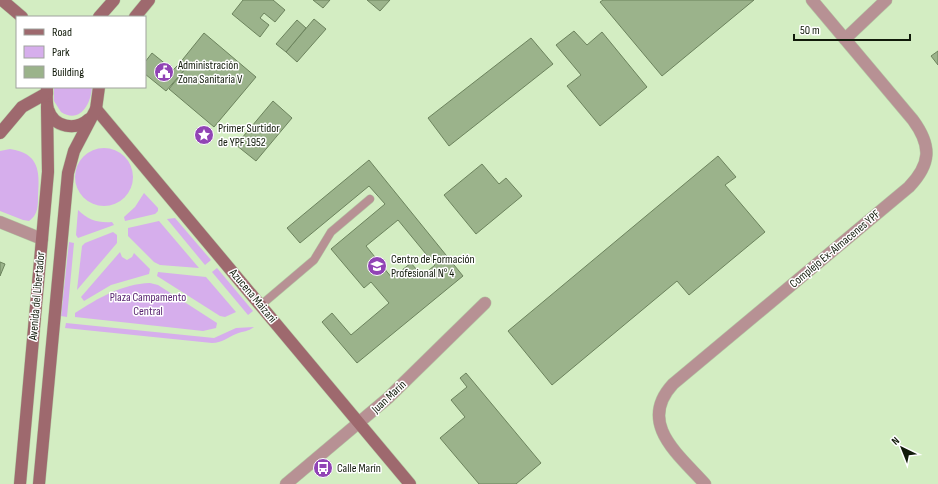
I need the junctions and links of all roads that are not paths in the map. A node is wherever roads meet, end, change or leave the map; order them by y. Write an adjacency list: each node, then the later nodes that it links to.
1 (2, 0): 6 (main road)
2 (114, 0): 7 (main road)
3 (149, 0): 8 (main road)
4 (812, 0): 9 (street, Complejo Ex-Almacenes YPF)
5 (886, 0): 9 (street)
6 (21, 16)
7 (100, 16)
8 (136, 16)
9 (845, 39): 25 (street, Complejo Ex-Almacenes YPF)
10 (99, 88): 13 (main road, Avenida del Libertador)
11 (47, 90): 12 (main road, Avenida del Libertador); 14 (main road)
12 (47, 107): 13 (main road); 17 (main road, Avenida del Libertador)
13 (93, 114): 19 (main road, Azucena Maizani); 22 (main road, Avenida del Libertador)
14 (0, 132)
15 (370, 199): 19 (lane)
16 (0, 222): 17 (street)
17 (42, 239): 21 (main road, Avenida del Libertador)
18 (485, 303): 20 (street, Juan Marín)
19 (261, 305): 20 (main road, Azucena Maizani)
20 (359, 423): 23 (street, Juan Marín); 24 (main road, Azucena Maizani)
21 (20, 484)
22 (39, 484)
23 (286, 484)
24 (410, 484)
25 (705, 484)

